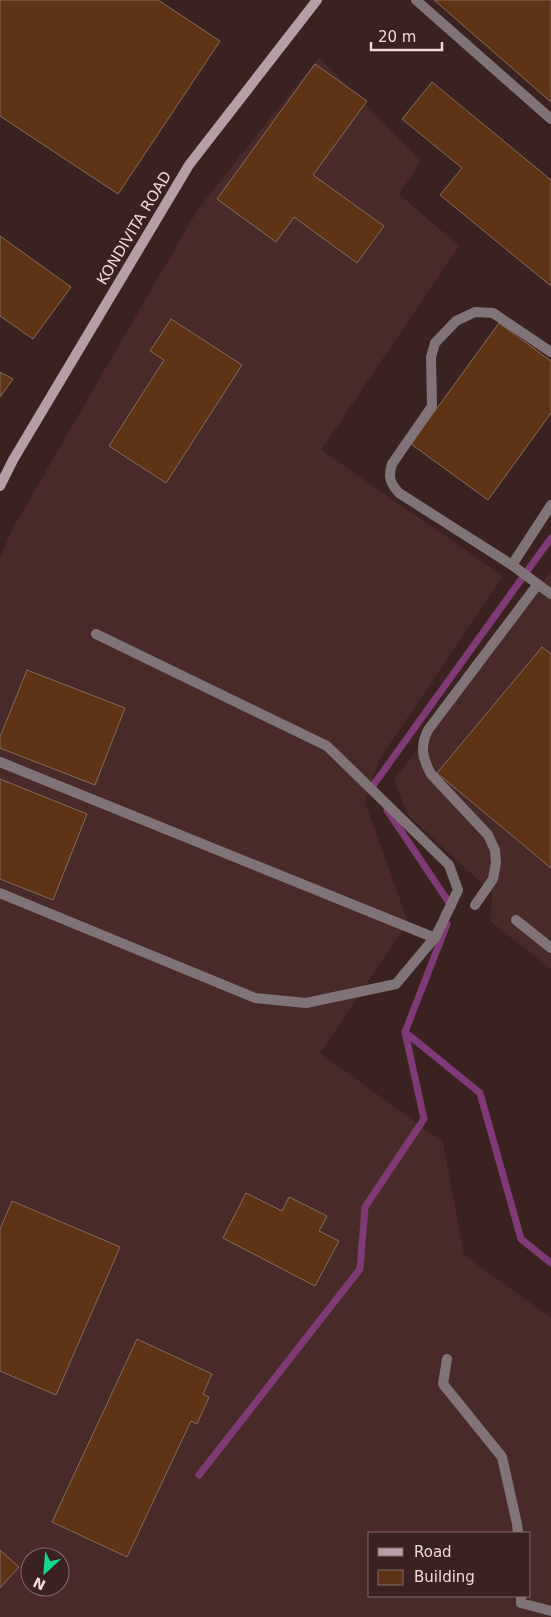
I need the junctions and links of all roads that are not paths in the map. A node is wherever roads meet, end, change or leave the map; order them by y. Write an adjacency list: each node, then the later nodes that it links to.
1 (317, 0): 5 (street, KONDIVITA ROAD)
2 (416, 0): 3 (lane)
3 (551, 119)
4 (551, 352): 7 (lane)
5 (0, 486)
6 (551, 505): 7 (lane)
7 (514, 566): 8 (lane)
8 (537, 583): 9 (lane); 13 (lane)
9 (551, 594)
10 (96, 634): 15 (lane)
11 (0, 762): 15 (lane)
12 (0, 893): 15 (lane)
13 (475, 905)
14 (516, 920): 16 (lane)
15 (435, 937)
16 (551, 948)
17 (447, 1359): 18 (lane)
18 (518, 1532)
19 (521, 1597): 20 (lane)
20 (551, 1611)

